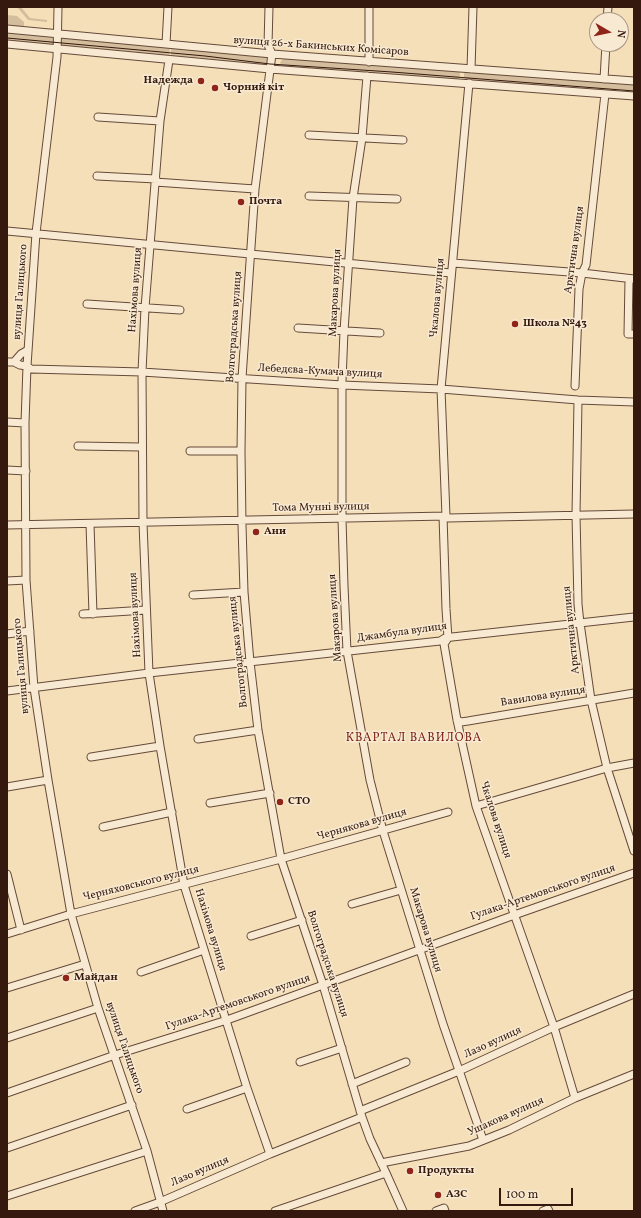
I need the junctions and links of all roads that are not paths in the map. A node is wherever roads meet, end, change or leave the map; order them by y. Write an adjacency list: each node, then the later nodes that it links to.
1 (58, 7): 7 (street, вулиця Галицького)
2 (168, 7): 9 (street)
3 (269, 7): 12 (street)
4 (369, 7): 14 (street)
5 (473, 7): 17 (street)
6 (7, 29): 7 (street, вулиця 26-х Бакинських Комісаров)
7 (57, 34): 9 (street, вулиця 26-х Бакинських Комісаров); 10 (street, вулиця Галицького)
8 (7, 44): 10 (street)
9 (166, 44): 12 (street, вулиця 26-х Бакинських Комісаров)
10 (56, 49): 13 (street); 36 (street, вулиця Галицького)
11 (606, 52): 19 (street)
12 (272, 54): 14 (street, вулиця 26-х Бакинських Комісаров); 16 (street, Волгоградська вулиця)
13 (169, 60): 16 (street); 25 (street, Нахімова вулиця)
14 (370, 62): 15 (street, вулиця 26-х Бакинських Комісаров)
15 (462, 68): 17 (street, вулиця 26-х Бакинських Комісаров); 21 (street, Чкалова вулиця)
16 (270, 69): 18 (street); 31 (street, Волгоградська вулиця)
17 (471, 69): 19 (street, вулиця 26-х Бакинських Комісаров)
18 (367, 76): 21 (street); 27 (street, Макарова вулиця)
19 (604, 79): 20 (street, вулиця 26-х Бакинських Комісаров)
20 (634, 81)
21 (465, 83): 22 (street); 40 (street, Чкалова вулиця)
22 (605, 94): 23 (street); 42 (street, Арктична вулиця)
23 (634, 96)
24 (98, 117): 25 (street)
25 (160, 121): 30 (street, Нахімова вулиця)
26 (309, 135): 27 (street)
27 (362, 138): 28 (street); 33 (street, Макарова вулиця)
28 (403, 140)
29 (97, 176): 30 (street)
30 (156, 180): 31 (street); 37 (street, Нахімова вулиця)
31 (255, 188): 38 (street, Волгоградська вулиця)
32 (309, 196): 33 (street)
33 (353, 198): 34 (street); 39 (street, Макарова вулиця)
34 (397, 200)
35 (7, 230): 36 (street)
36 (36, 233): 37 (street); 51 (street, вулиця Галицького)
37 (150, 244): 38 (street); 45 (street, Нахімова вулиця)
38 (251, 254): 39 (street); 55 (street, Волгоградська вулиця)
39 (348, 263): 41 (street); 48 (street, Макарова вулиця)
40 (452, 263): 41 (street, Чкалова вулиця); 42 (street)
41 (451, 273): 58 (street, Чкалова вулиця)
42 (582, 273): 43 (street); 57 (street, Арктична вулиця)
43 (632, 279): 50 (street)
44 (87, 304): 45 (street)
45 (145, 308): 46 (street); 54 (street, Нахімова вулиця)
46 (180, 310)
47 (298, 328): 48 (street)
48 (344, 331): 49 (street); 56 (street, Макарова вулиця)
49 (380, 332)
50 (634, 334)
51 (28, 350): 52 (street); 53 (street, вулиця Галицького)
52 (10, 362): 53 (street, Лебедєва-Кумача вулиця)
53 (27, 366): 54 (street, Лебедєва-Кумача вулиця); 62 (street, вулиця Галицького)
54 (142, 372): 55 (street, Лебедєва-Кумача вулиця); 64 (street, Нахімова вулиця)
55 (242, 378): 56 (street, Лебедєва-Кумача вулиця); 66 (street, Волгоградська вулиця)
56 (342, 385): 58 (street, Лебедєва-Кумача вулиця); 72 (street, Макарова вулиця)
57 (575, 386)
58 (441, 389): 59 (street, Лебедєва-Кумача вулиця); 71 (street, Чкалова вулиця)
59 (578, 400): 60 (street, Лебедєва-Кумача вулиця); 70 (street, Арктична вулиця)
60 (634, 402)
61 (7, 422): 62 (street)
62 (25, 423): 68 (street, вулиця Галицького)
63 (78, 446): 64 (street)
64 (141, 447): 74 (street, Нахімова вулиця)
65 (190, 451): 66 (street)
66 (241, 451): 73 (street, Волгоградська вулиця)
67 (7, 470): 68 (street)
68 (26, 472): 77 (street, вулиця Галицького)
69 (634, 514): 70 (street, Тома Мунні вулиця)
70 (576, 515): 71 (street, Тома Мунні вулиця); 86 (street, Арктична вулиця)
71 (444, 516): 72 (street, Тома Мунні вулиця); 89 (street, Чкалова вулиця)
72 (342, 519): 73 (street, Тома Мунні вулиця); 90 (street, Макарова вулиця)
73 (242, 521): 74 (street, Тома Мунні вулиця); 80 (street, Волгоградська вулиця)
74 (143, 522): 75 (street, Тома Мунні вулиця); 82 (street, Нахімова вулиця)
75 (90, 524): 77 (street, Тома Мунні вулиця); 84 (street)
76 (7, 525): 77 (street, Тома Мунні вулиця)
77 (26, 525): 78 (street, вулиця Галицького)
78 (26, 580): 79 (street); 87 (street, вулиця Галицького)
79 (7, 581)
80 (244, 592): 81 (street); 91 (street, Волгоградська вулиця)
81 (192, 595)
82 (146, 610): 84 (street); 92 (street, Нахімова вулиця)
83 (83, 614): 84 (street)
84 (93, 614)
85 (634, 617): 86 (street, Джамбула вулиця)
86 (580, 623): 89 (street, Джамбула вулиця); 96 (street, Арктична вулиця)
87 (30, 631): 88 (street); 93 (street, вулиця Галицького)
88 (7, 634)
89 (448, 638): 90 (street, Джамбула вулиця); 97 (street, Чкалова вулиця)
90 (347, 651): 91 (street, Джамбула вулиця); 112 (street, Макарова вулиця)
91 (250, 662): 92 (street, Джамбула вулиця); 98 (street, Волгоградська вулиця)
92 (149, 673): 93 (street, Джамбула вулиця); 100 (street, Нахімова вулиця)
93 (34, 688): 94 (street, Джамбула вулиця); 104 (street, вулиця Галицького)
94 (7, 691)
95 (634, 693): 96 (street, Вавилова вулиця)
96 (591, 700): 97 (street, Вавилова вулиця); 103 (street, Арктична вулиця)
97 (456, 720): 108 (street, Чкалова вулиця)
98 (258, 730): 99 (street); 106 (street, Волгоградська вулиця)
99 (198, 739)
100 (160, 746): 101 (street); 109 (street, Нахімова вулиця)
101 (91, 757)
102 (634, 763): 103 (street)
103 (607, 768): 108 (street); 113 (street, Арктична вулиця)
104 (48, 780): 105 (street); 120 (street, вулиця Галицького)
105 (7, 787)
106 (270, 793): 107 (street); 114 (street, Волгоградська вулиця)
107 (210, 803)
108 (476, 806): 121 (street, Чкалова вулиця)
109 (172, 812): 111 (street); 117 (street, Нахімова вулиця)
110 (448, 812): 112 (street, Чернякова вулиця)
111 (103, 827)
112 (382, 831): 114 (street, Чернякова вулиця); 118 (street, Макарова вулиця)
113 (634, 851)
114 (281, 859): 117 (street, Черняховського вулиця); 122 (street, Волгоградська вулиця)
115 (634, 873): 121 (street, Гулака-Артемовського вулиця)
116 (7, 874): 123 (street)
117 (184, 885): 120 (street, Черняховського вулиця); 126 (street, Нахімова вулиця)
118 (401, 890): 119 (street); 127 (street, Макарова вулиця)
119 (352, 904)
120 (71, 914): 123 (street, Черняховського вулиця); 128 (street, вулиця Галицького)
121 (515, 914): 127 (street, Гулака-Артемовського вулиця); 135 (street, Чкалова вулиця)
122 (302, 920): 125 (street); 130 (street, Волгоградська вулиця)
123 (21, 930): 124 (street, Черняховського вулиця)
124 (7, 934)
125 (252, 936)
126 (204, 950): 129 (street); 134 (street, Нахімова вулиця)
127 (419, 950): 130 (street, Гулака-Артемовського вулиця); 141 (street, Макарова вулиця)
128 (85, 964): 131 (street); 133 (street, вулиця Галицького)
129 (141, 972)
130 (323, 985): 134 (street, Гулака-Артемовського вулиця); 137 (street, Волгоградська вулиця)
131 (7, 988)
132 (634, 994): 135 (street, Лазо вулиця)
133 (98, 1008): 136 (street); 138 (street, вулиця Галицького)
134 (227, 1020): 138 (street, Гулака-Артемовського вулиця); 144 (street, Нахімова вулиця)
135 (554, 1027): 141 (street, Лазо вулиця); 146 (street, Чкалова вулиця)
136 (7, 1038)
137 (342, 1048): 139 (street); 143 (street, Волгоградська вулиця)
138 (115, 1055): 145 (street, Гулака-Артемовського вулиця); 147 (street, вулиця Галицького)
139 (300, 1062)
140 (406, 1062): 143 (street)
141 (459, 1071): 149 (street, Лазо вулиця); 150 (street, Макарова вулиця)
142 (634, 1074): 146 (street, Ушакова вулиця)
143 (352, 1084): 149 (street, Волгоградська вулиця)
144 (247, 1088): 148 (street); 153 (street, Нахімова вулиця)
145 (7, 1093)
146 (575, 1098): 150 (street, Ушакова вулиця)
147 (132, 1105): 151 (street); 152 (street, вулиця Галицького)
148 (188, 1109)
149 (361, 1114): 153 (street, Лазо вулиця); 154 (street, Волгоградська вулиця)
150 (483, 1140): 154 (street, Ушакова вулиця)
151 (7, 1148)
152 (147, 1151): 156 (street); 157 (street, вулиця Галицького)
153 (270, 1154): 157 (street, Лазо вулиця)
154 (382, 1163): 155 (street, Волгоградська вулиця)
155 (386, 1173): 160 (street); 161 (street, Волгоградська вулиця)
156 (7, 1196)
157 (160, 1202): 158 (street, Лазо вулиця); 159 (street, вулиця Галицького)
158 (135, 1211)
159 (163, 1211)
160 (275, 1211)
161 (402, 1211)
162 (436, 1211): 163 (street)
163 (445, 1211)
164 (543, 1211): 165 (street)
165 (548, 1211)

